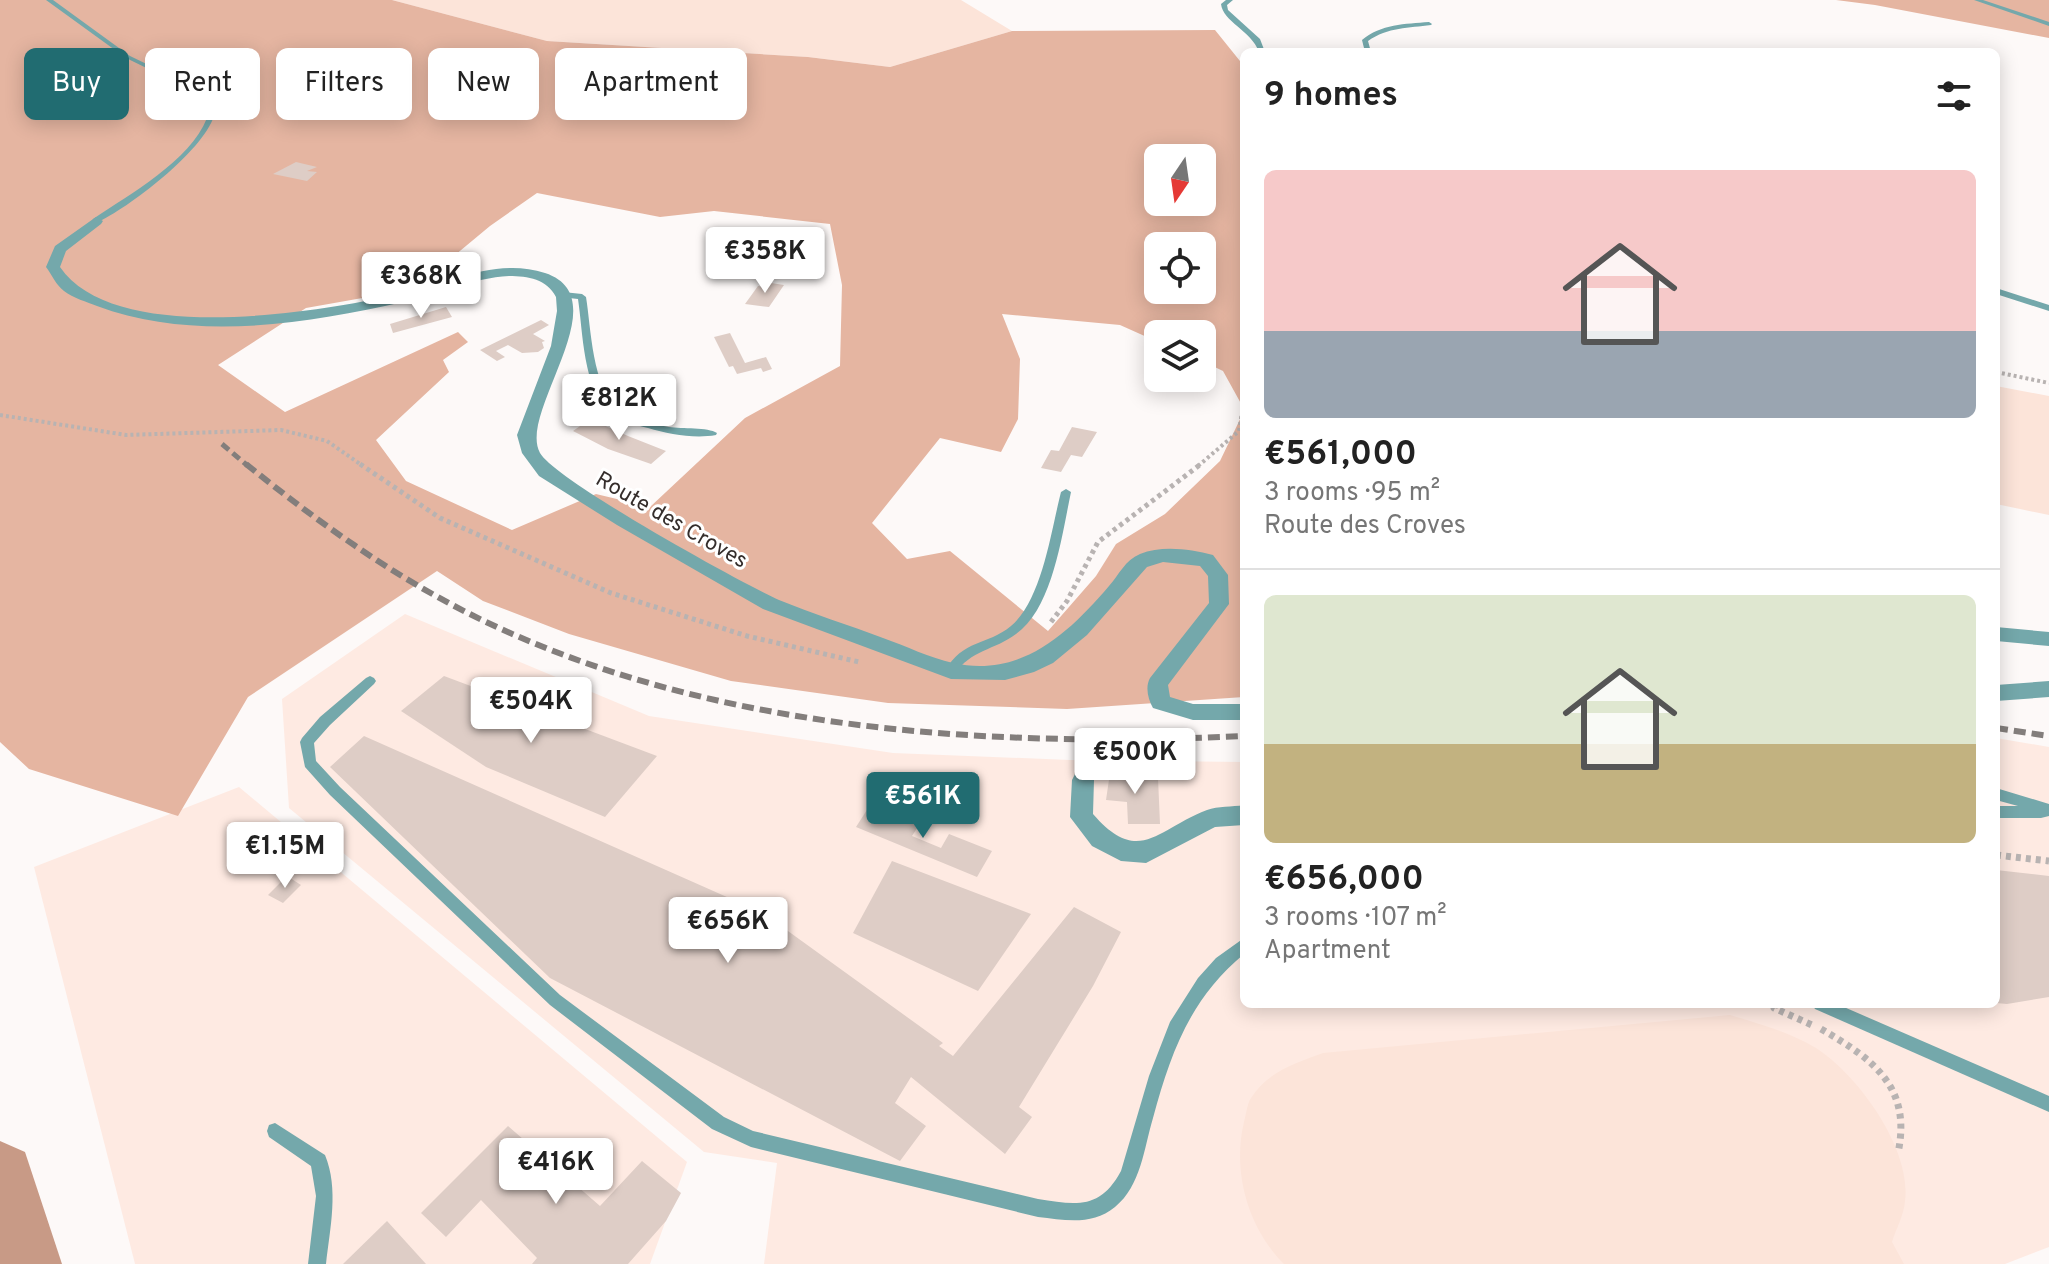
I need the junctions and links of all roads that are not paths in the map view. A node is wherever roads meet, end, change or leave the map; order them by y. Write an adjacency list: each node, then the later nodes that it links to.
1 (49, 0): 8 (lane)
2 (1230, 0): 6 (lane)
3 (1977, 0): 5 (lane)
4 (1429, 24): 7 (lane)
5 (2049, 24)
6 (1261, 48)
7 (1367, 48)
8 (96, 221): 10 (street)
9 (2000, 292): 11 (lane)
10 (563, 295): 12 (lane); 16 (street, Route des Croves)
11 (2049, 308)
12 (712, 433)
13 (1066, 492): 16 (lane)
14 (2000, 634): 15 (street)
15 (2049, 639)
16 (951, 671): 20 (street, Route des Croves)
17 (370, 681): 26 (lane)
18 (2049, 689): 19 (street)
19 (2000, 693)
20 (1240, 712)
21 (1083, 780): 25 (street)
22 (2000, 795): 23 (lane)
23 (2049, 811): 24 (lane)
24 (2000, 812)
25 (1240, 815)
26 (1240, 948)
27 (1829, 1008): 28 (lane)
28 (2049, 1104)
29 (275, 1131): 30 (lane)
30 (317, 1264)

